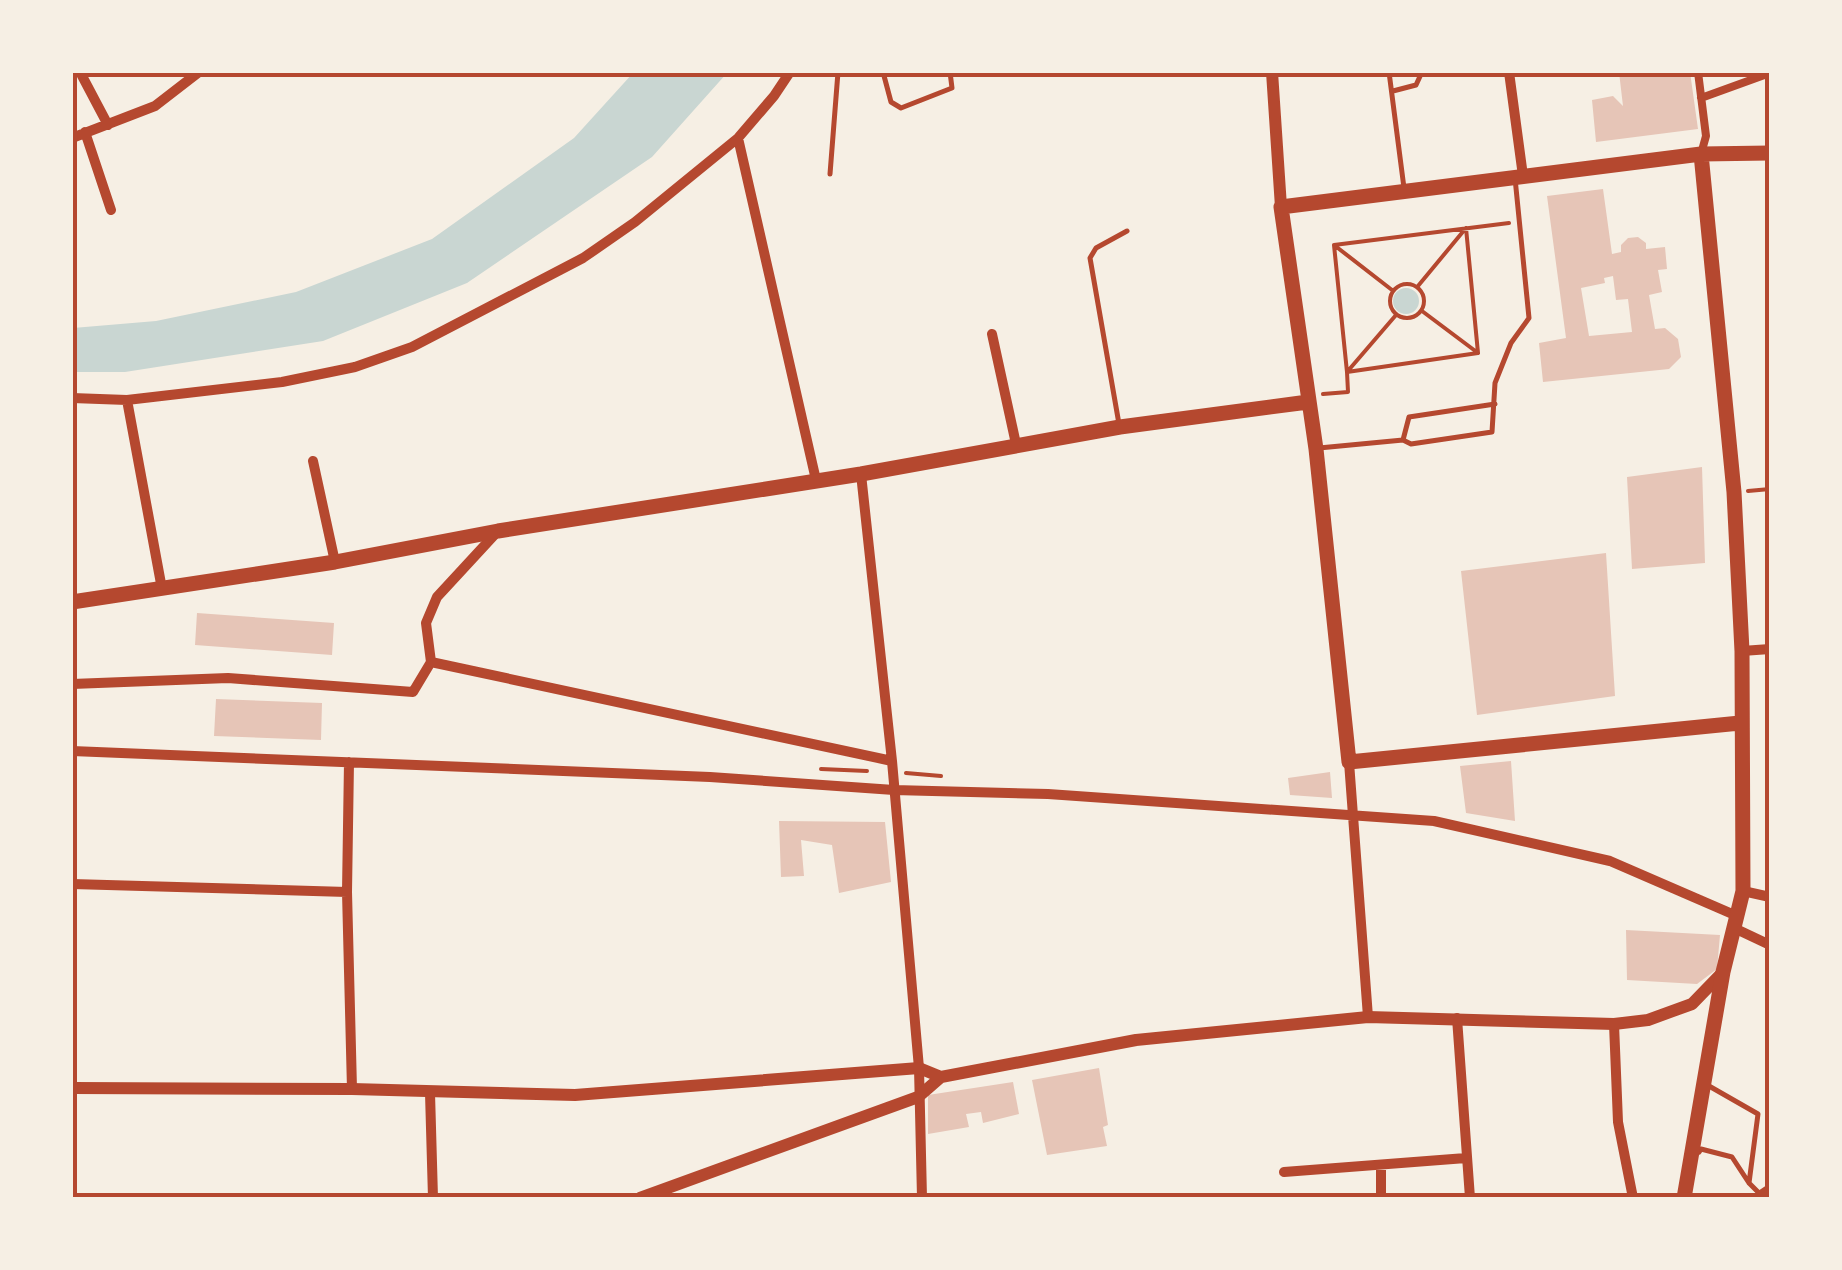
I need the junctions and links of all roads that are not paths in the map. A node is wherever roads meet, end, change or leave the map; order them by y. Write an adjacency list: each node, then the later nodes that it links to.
1 (80, 72): 15 (street)
2 (790, 72): 18 (street)
3 (838, 72): 21 (lane)
4 (883, 72): 5 (lane)
5 (950, 72)
6 (1272, 72): 24 (street)
7 (1389, 72): 13 (lane)
8 (1422, 72): 13 (lane)
9 (1509, 72): 22 (street)
10 (1698, 72): 14 (street)
11 (1770, 73): 14 (street)
12 (193, 74): 15 (street)
13 (1393, 92): 23 (lane)
14 (1701, 98): 20 (street)
15 (108, 125): 16 (street)
16 (86, 132): 17 (street); 25 (street)
17 (72, 138)
18 (738, 138): 30 (street); 38 (street)
19 (1770, 153): 20 (main road)
20 (1701, 154): 22 (main road); 44 (main road)
21 (830, 174)
22 (1519, 177): 23 (main road); 31 (lane)
23 (1405, 191): 24 (main road)
24 (1281, 207): 29 (main road)
25 (112, 210)
26 (1126, 231): 32 (lane)
27 (992, 334): 34 (street)
28 (72, 398): 30 (street)
29 (1308, 399): 32 (main road); 35 (main road)
30 (127, 400): 41 (street)
31 (1496, 404): 33 (lane); 33 (lane)
32 (1120, 427): 34 (main road)
33 (1402, 440): 35 (lane)
34 (1016, 444): 37 (main road)
35 (1316, 448): 51 (main road)
36 (313, 461): 40 (street)
37 (861, 474): 38 (main road); 49 (street)
38 (816, 480): 39 (main road)
39 (498, 531): 40 (main road); 45 (street)
40 (334, 562): 41 (main road)
41 (162, 589): 42 (main road)
42 (72, 602)
43 (1770, 649): 44 (street)
44 (1742, 651): 47 (main road)
45 (432, 662): 46 (street); 49 (street)
46 (72, 684)
47 (1740, 722): 51 (main road); 55 (main road)
48 (72, 751): 50 (street)
49 (892, 761): 52 (street)
50 (349, 762): 52 (street); 56 (street)
51 (1349, 762): 53 (street)
52 (894, 790): 53 (street); 64 (street)
53 (1354, 814): 58 (street); 61 (street)
54 (72, 884): 56 (street)
55 (1743, 891): 57 (street); 58 (main road)
56 (348, 892): 68 (street)
57 (1770, 897)
58 (1735, 922): 59 (street); 60 (main road)
59 (1770, 946)
60 (1722, 972): 63 (street); 66 (main road)
61 (1368, 1017): 62 (street); 65 (street)
62 (1457, 1018): 63 (street); 71 (street)
63 (1614, 1024): 82 (street)
64 (919, 1068): 65 (street); 69 (street); 70 (street)
65 (941, 1077): 70 (street)
66 (1704, 1082): 72 (main road); 75 (lane)
67 (72, 1088): 68 (street)
68 (352, 1089): 69 (street)
69 (430, 1093): 77 (street)
70 (918, 1097): 78 (street); 79 (street)
71 (1466, 1158): 73 (street); 81 (street)
72 (1690, 1161): 75 (lane); 83 (main road)
73 (1381, 1165): 74 (street); 80 (street)
74 (1284, 1172)
75 (1748, 1183): 76 (lane)
76 (1764, 1195)
77 (433, 1198)
78 (640, 1198)
79 (922, 1198)
80 (1382, 1198)
81 (1470, 1198)
82 (1634, 1198)
83 (1684, 1198)

